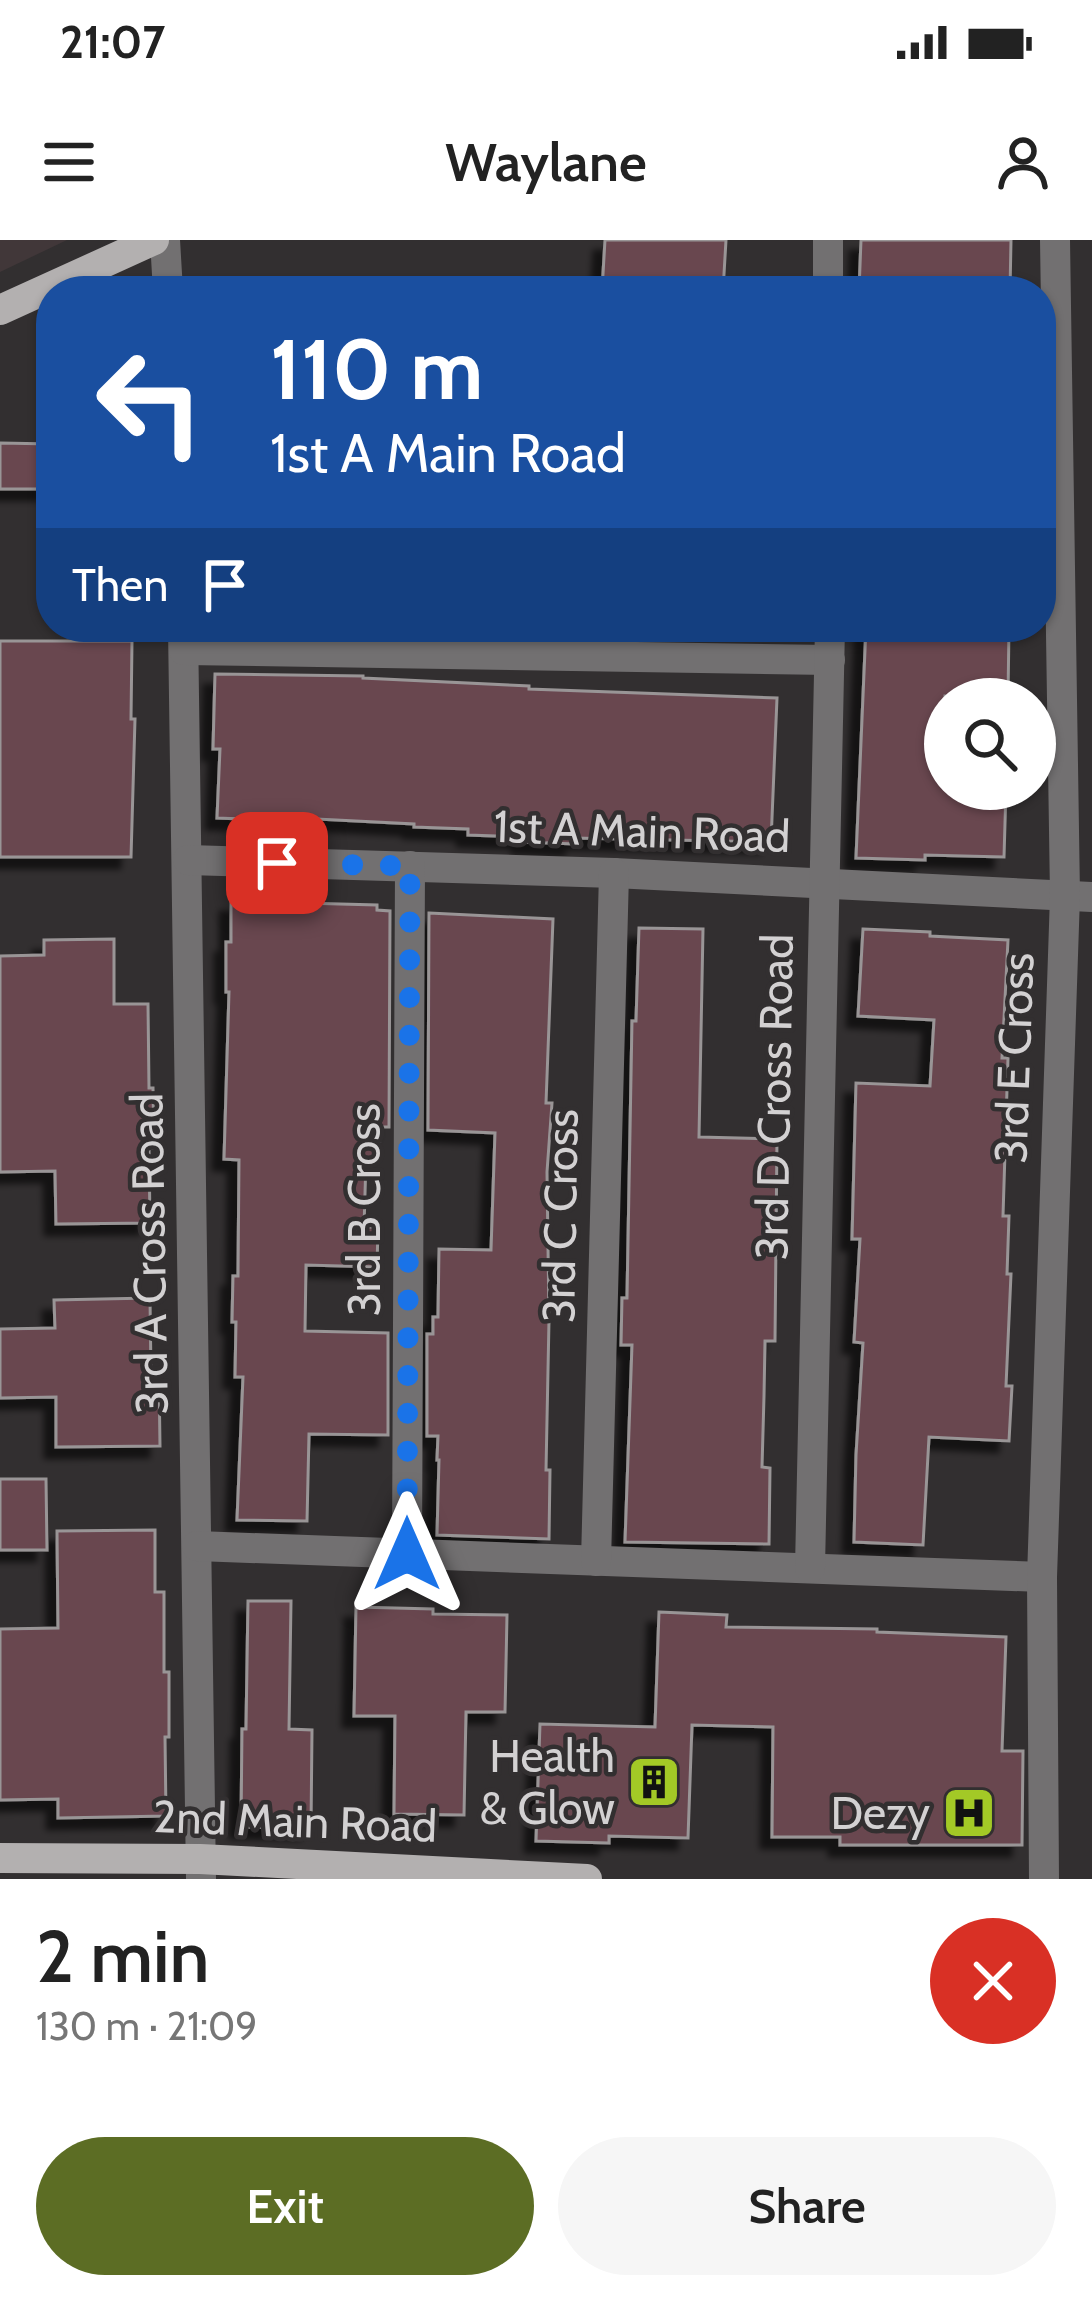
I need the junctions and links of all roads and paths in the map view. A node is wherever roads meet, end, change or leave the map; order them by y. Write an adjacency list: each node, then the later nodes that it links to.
1 (154, 240): 5 (main road)
2 (165, 240): 6 (street)
3 (827, 240): 7 (street)
4 (1055, 240): 18 (street, 3rd E Cross)
5 (75, 276)
6 (167, 276)
7 (828, 276)
8 (36, 294): 9 (main road)
9 (0, 310)
10 (184, 642): 14 (street, 3rd A Cross Road)
11 (276, 642): 13 (street)
12 (830, 642): 13 (street, 3rd D Cross Road)
13 (830, 660): 17 (street, 3rd D Cross Road)
14 (188, 860): 15 (street, 1st A Main Road); 19 (street, 3rd A Cross Road)
15 (410, 866): 16 (street, 1st A Main Road); 20 (street, 3rd B Cross)
16 (614, 873): 17 (street, 1st A Main Road); 21 (street, 3rd C Cross)
17 (823, 883): 18 (street, 1st A Main Road); 22 (street, 3rd D Cross Road)
18 (1078, 896): 23 (street, 3rd E Cross)
19 (197, 1546): 20 (street); 25 (street, 3rd A Cross Road)
20 (407, 1554): 21 (street)
21 (596, 1561): 22 (street)
22 (810, 1568): 23 (street)
23 (1042, 1577): 27 (street, 3rd E Cross)
24 (0, 1858): 25 (main road, 2nd Main Road)
25 (200, 1869): 26 (main road, 2nd Main Road)
26 (586, 1879)
27 (1044, 1879)

